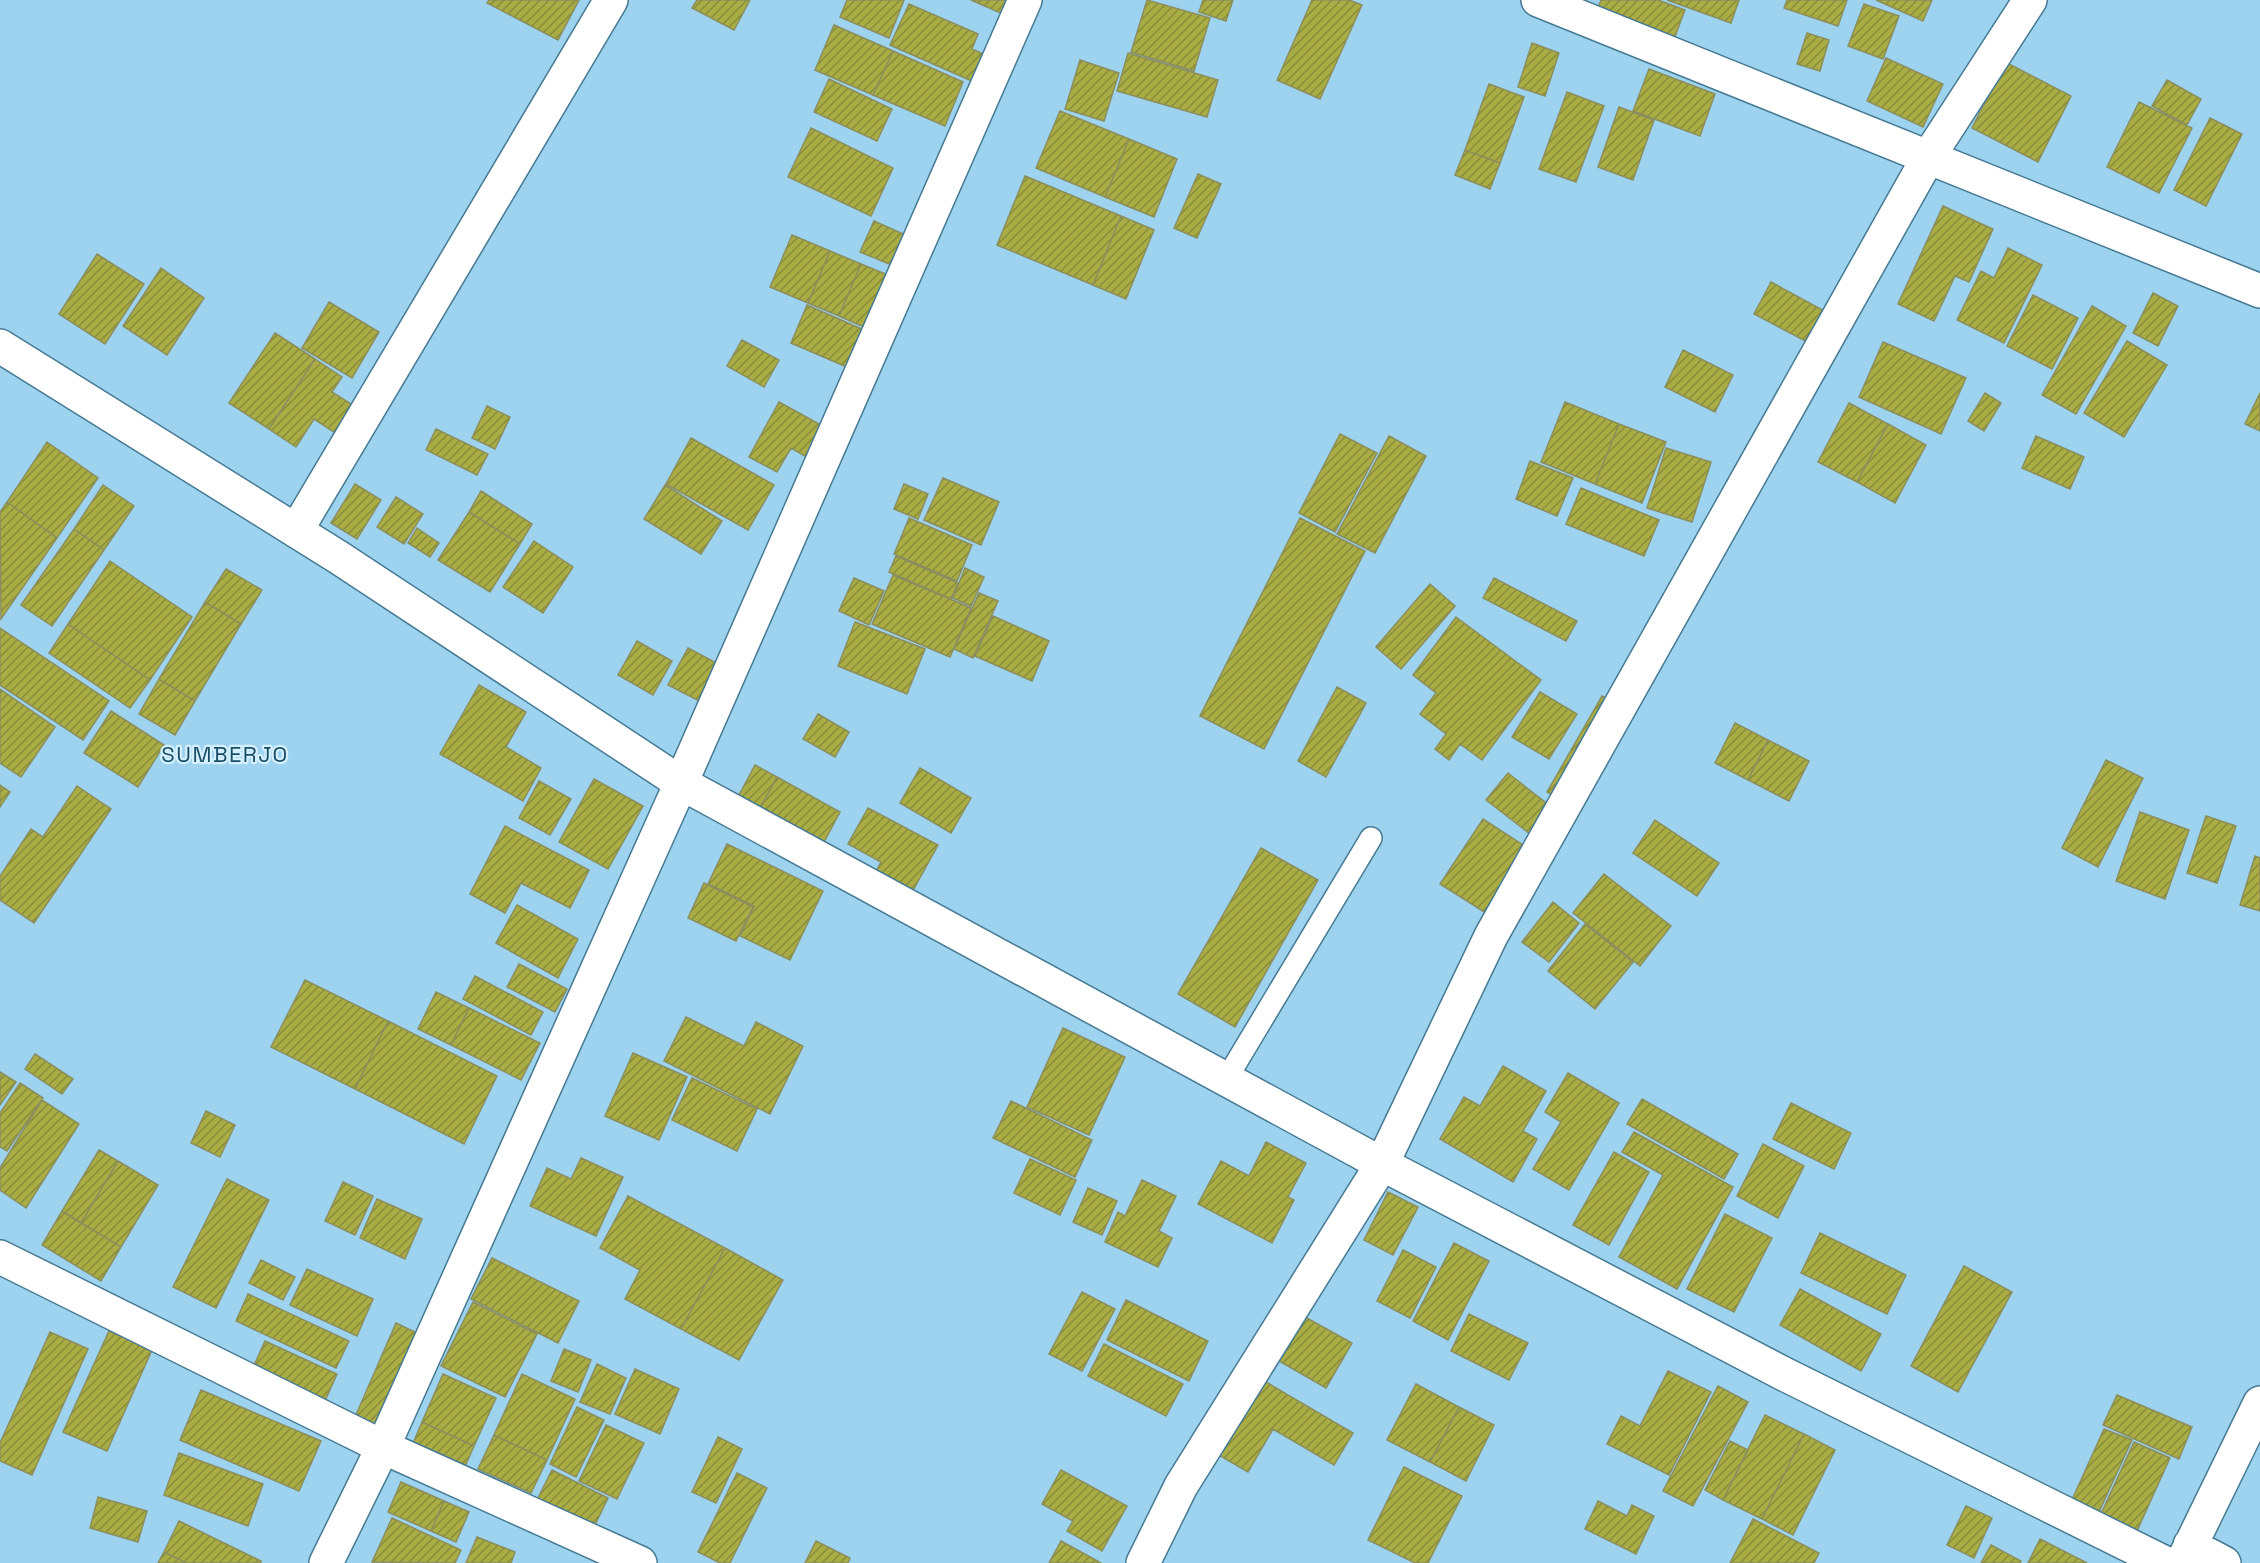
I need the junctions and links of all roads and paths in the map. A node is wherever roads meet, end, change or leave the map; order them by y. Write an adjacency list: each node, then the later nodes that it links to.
1 (611, 0): 9 (street)
2 (1025, 0): 10 (street)
3 (1538, 0): 5 (street)
4 (2030, 0): 6 (street)
5 (1586, 9): 6 (street)
6 (1929, 156): 7 (street); 13 (street)
7 (2260, 291)
8 (0, 346): 9 (street)
9 (296, 531): 10 (street)
10 (681, 783): 12 (street); 16 (street)
11 (1371, 838): 12 (lane)
12 (1227, 1078): 13 (street)
13 (1382, 1164): 17 (street); 20 (street)
14 (0, 1257): 16 (street)
15 (2260, 1402): 17 (street)
16 (383, 1447): 18 (street); 19 (street)
17 (2179, 1557): 21 (street)
18 (326, 1563)
19 (640, 1563)
20 (1143, 1563)
21 (2224, 1563)

